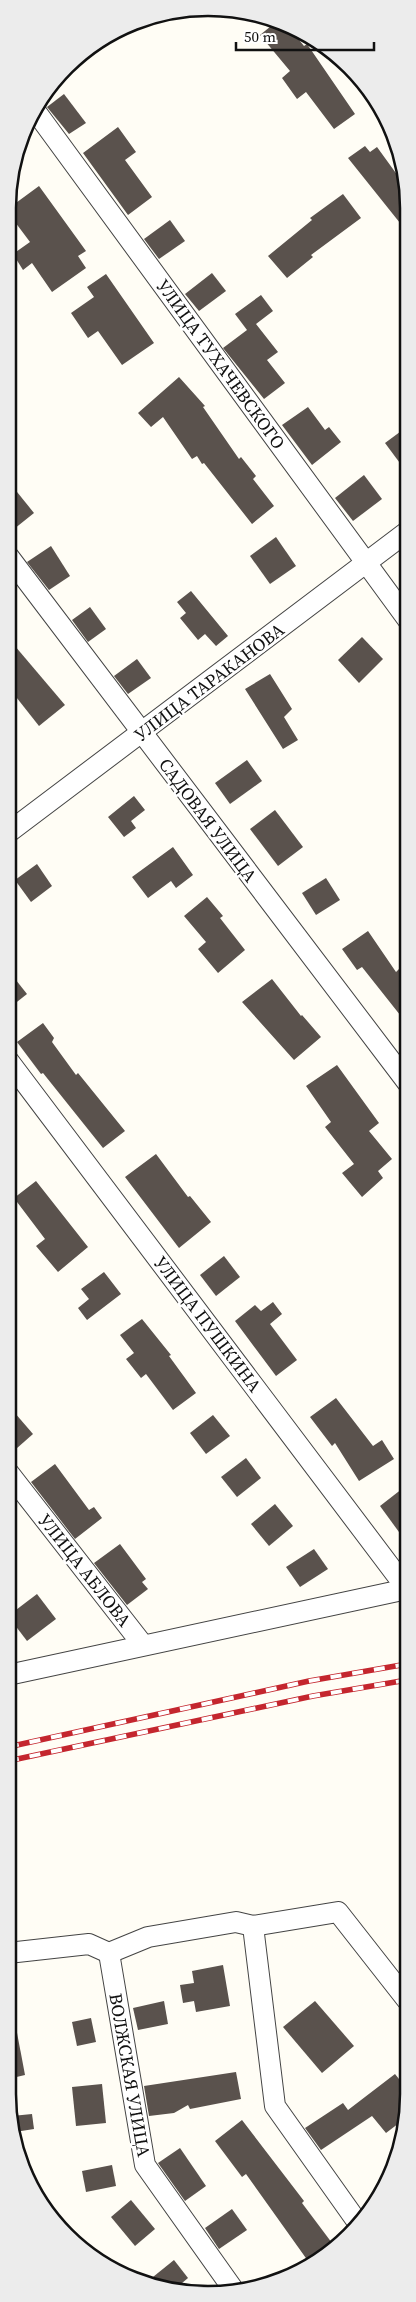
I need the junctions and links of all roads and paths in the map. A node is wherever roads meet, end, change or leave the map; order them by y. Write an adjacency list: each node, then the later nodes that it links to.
1 (40, 116): 3 (street, УЛИЦА ТУХАЧЕВСКОГО)
2 (400, 537): 3 (street, УЛИЦА ТАРАКАНОВА)
3 (366, 563): 5 (street, УЛИЦА ТУХАЧЕВСКОГО); 6 (street, УЛИЦА ТАРАКАНОВА)
4 (16, 566): 6 (street, САДОВАЯ УЛИЦА)
5 (400, 609)
6 (142, 734): 7 (street, УЛИЦА ТАРАКАНОВА); 9 (street, САДОВАЯ УЛИЦА)
7 (16, 827)
8 (16, 1071): 11 (street, УЛИЦА ПУШКИНА)
9 (400, 1072)
10 (16, 1482): 13 (street, УЛИЦА АБЛОВА)
11 (400, 1580)
12 (400, 1590): 13 (street)
13 (143, 1645): 14 (street)
14 (16, 1673)
15 (253, 1926): 17 (street); 18 (street); 19 (street)
16 (16, 1953): 17 (street)
17 (109, 1953): 20 (street, ВОЛЖСКАЯ УЛИЦА)
18 (400, 1991)
19 (354, 2218)
20 (230, 2284)

